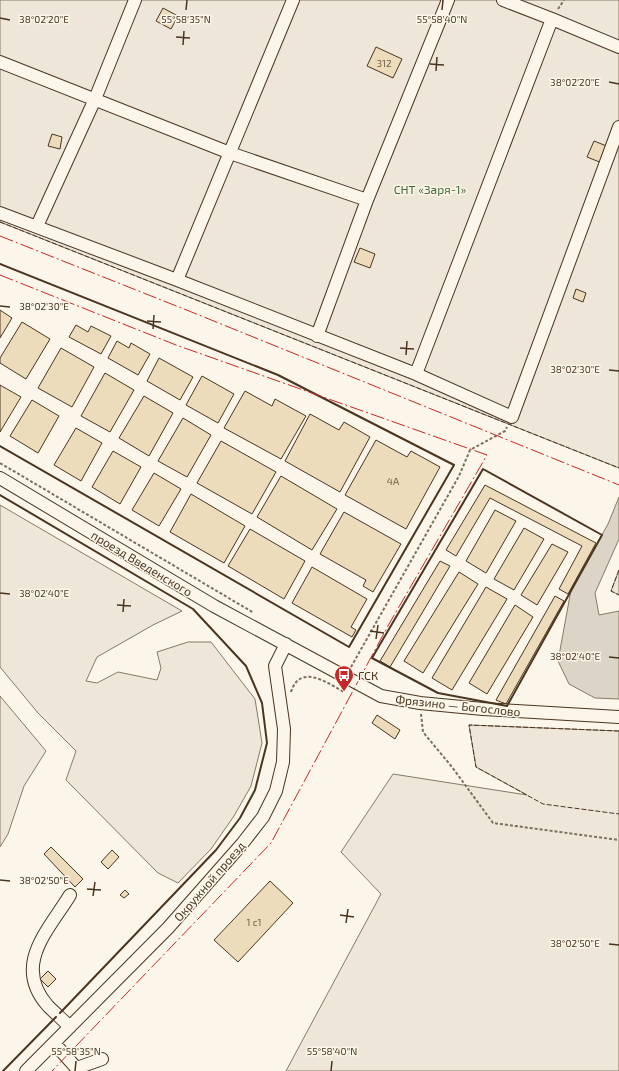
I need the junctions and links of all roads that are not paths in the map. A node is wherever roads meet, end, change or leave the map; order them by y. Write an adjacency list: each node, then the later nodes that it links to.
1 (135, 0): 8 (street)
2 (293, 0): 10 (street)
3 (448, 0): 11 (street)
4 (503, 0): 5 (street)
5 (552, 19): 6 (street); 16 (street)
6 (619, 47)
7 (0, 62): 8 (street)
8 (95, 99): 10 (street); 13 (street)
9 (619, 127): 16 (street)
10 (230, 153): 11 (street); 14 (street)
11 (367, 200): 15 (street)
12 (0, 213): 13 (street)
13 (37, 226): 14 (street)
14 (177, 280): 15 (street)
15 (317, 336): 16 (street)
16 (416, 374)
17 (0, 478): 18 (street, проезд Введенского)
18 (286, 644): 19 (street, Фрязино — Богослово); 21 (street, Окружной проезд)
19 (619, 717)
20 (70, 894): 21 (street)
21 (70, 1027): 22 (street, Окружной проезд)
22 (54, 1043): 24 (street); 25 (street, Окружной проезд)
23 (102, 1059): 24 (street)
24 (78, 1070)
25 (26, 1071)

